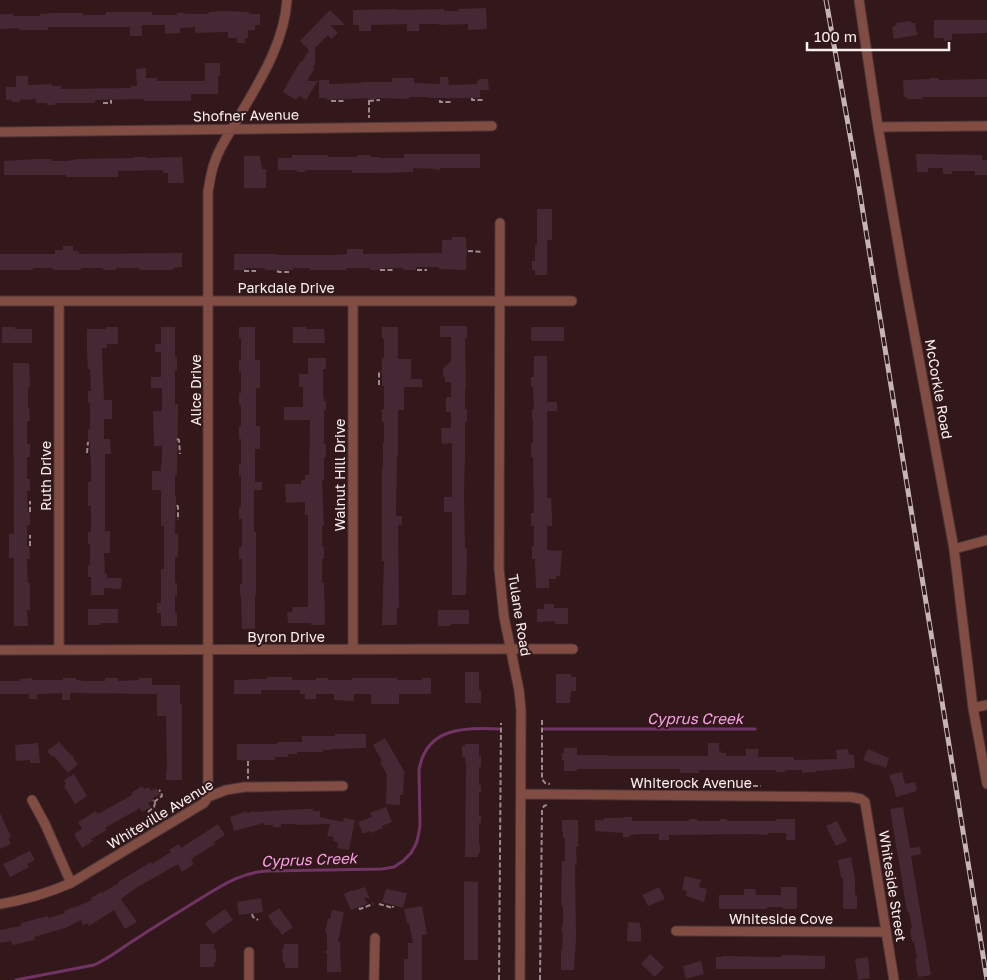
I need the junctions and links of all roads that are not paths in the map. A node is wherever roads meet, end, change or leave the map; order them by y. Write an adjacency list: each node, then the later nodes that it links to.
1 (287, 0): 6 (street, Alice Drive)
2 (859, 0): 5 (street, McCorkle Road)
3 (492, 126): 6 (street, Shofner Avenue)
4 (987, 126): 5 (street)
5 (878, 127): 16 (street, McCorkle Road)
6 (232, 129): 7 (street, Shofner Avenue); 11 (street, Alice Drive)
7 (0, 132)
8 (500, 224): 13 (street, Tulane Road)
9 (0, 301): 10 (street, Parkdale Drive)
10 (59, 301): 11 (street, Parkdale Drive); 21 (street, Ruth Drive)
11 (208, 301): 12 (street, Parkdale Drive); 22 (street, Alice Drive)
12 (353, 301): 13 (street, Parkdale Drive); 17 (street, Walnut Hill Drive)
13 (499, 301): 14 (street, Parkdale Drive); 18 (street, Tulane Road)
14 (572, 301)
15 (987, 540): 16 (street)
16 (954, 549): 24 (street, McCorkle Road)
17 (353, 649): 18 (street, Byron Drive); 22 (street, Byron Drive)
18 (511, 649): 19 (street, Byron Drive); 27 (street, Tulane Road)
19 (573, 649)
20 (0, 650): 21 (street, Byron Drive)
21 (58, 650): 22 (street, Byron Drive)
22 (208, 650): 28 (street, Alice Drive)
23 (987, 705): 24 (street)
24 (972, 708): 25 (street, McCorkle Road)
25 (987, 784)
26 (343, 786): 28 (street, Whiteville Avenue)
27 (521, 794): 29 (street, Whiterock Avenue); 39 (street, Tulane Road)
28 (208, 797): 31 (street, Whiteville Avenue)
29 (861, 799): 34 (street, Whiteside Street)
30 (32, 800): 31 (street)
31 (71, 883): 32 (street, Whiteville Avenue)
32 (0, 904)
33 (676, 931): 34 (street, Whiteside Cove)
34 (886, 932): 40 (street, Whiteside Street)
35 (375, 938): 38 (street)
36 (249, 952): 37 (street)
37 (249, 980)
38 (374, 980)
39 (520, 980)
40 (894, 980)

